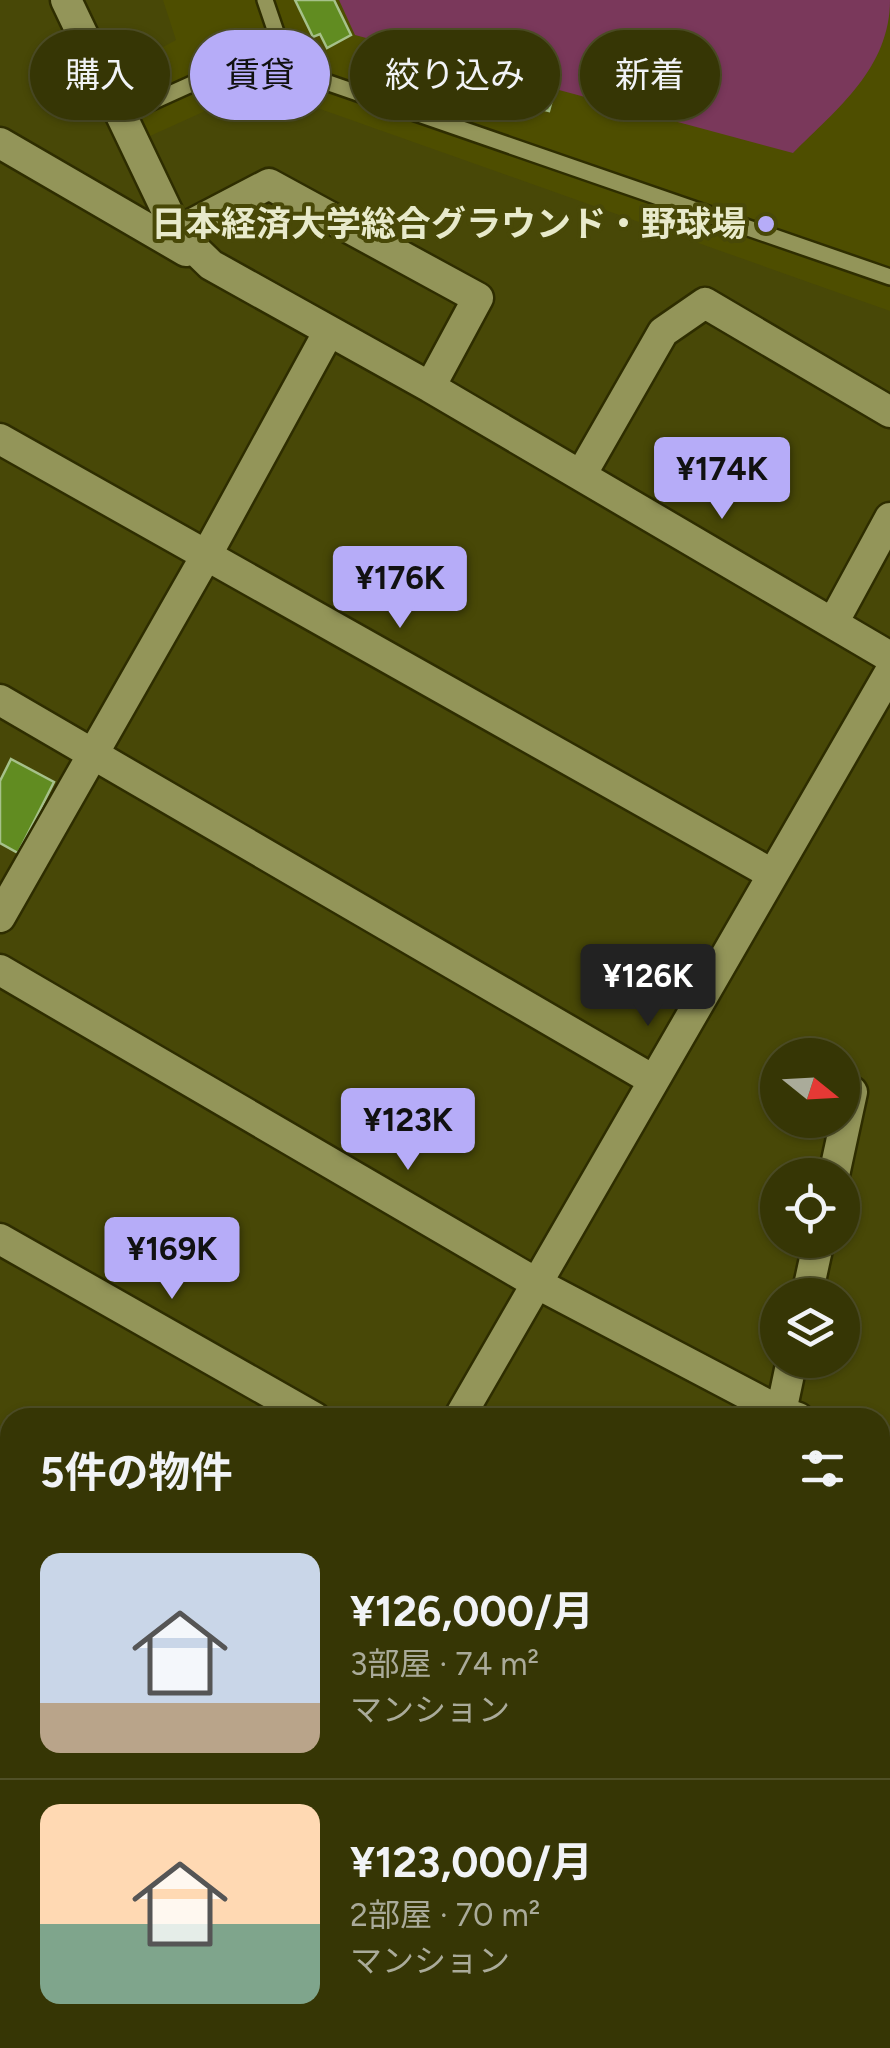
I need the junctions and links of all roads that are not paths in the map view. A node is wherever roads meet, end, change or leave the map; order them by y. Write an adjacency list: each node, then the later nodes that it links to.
1 (66, 0): 3 (street)
2 (265, 0): 4 (lane)
3 (80, 30)
4 (275, 30)
5 (330, 83): 10 (lane)
6 (123, 120): 8 (street)
7 (0, 143): 9 (street)
8 (177, 232): 9 (street); 12 (street)
9 (210, 265): 11 (street)
10 (890, 277)
11 (328, 333): 12 (street); 17 (street)
12 (430, 387): 15 (street)
13 (890, 412): 15 (street)
14 (0, 439): 17 (street)
15 (581, 475): 18 (street)
16 (890, 518): 18 (street)
17 (206, 556): 22 (street); 23 (street)
18 (834, 622): 19 (street)
19 (890, 657)
20 (890, 672): 23 (street)
21 (0, 700): 22 (street)
22 (94, 753): 24 (street); 26 (street)
23 (772, 874): 26 (street)
24 (0, 917)
25 (0, 970): 28 (street)
26 (653, 1080): 28 (street)
27 (0, 1239): 30 (street)
28 (536, 1283): 31 (street); 32 (street)
29 (791, 1378): 33 (street)
30 (297, 1408)
31 (466, 1408)
32 (776, 1408)
33 (789, 1408)

